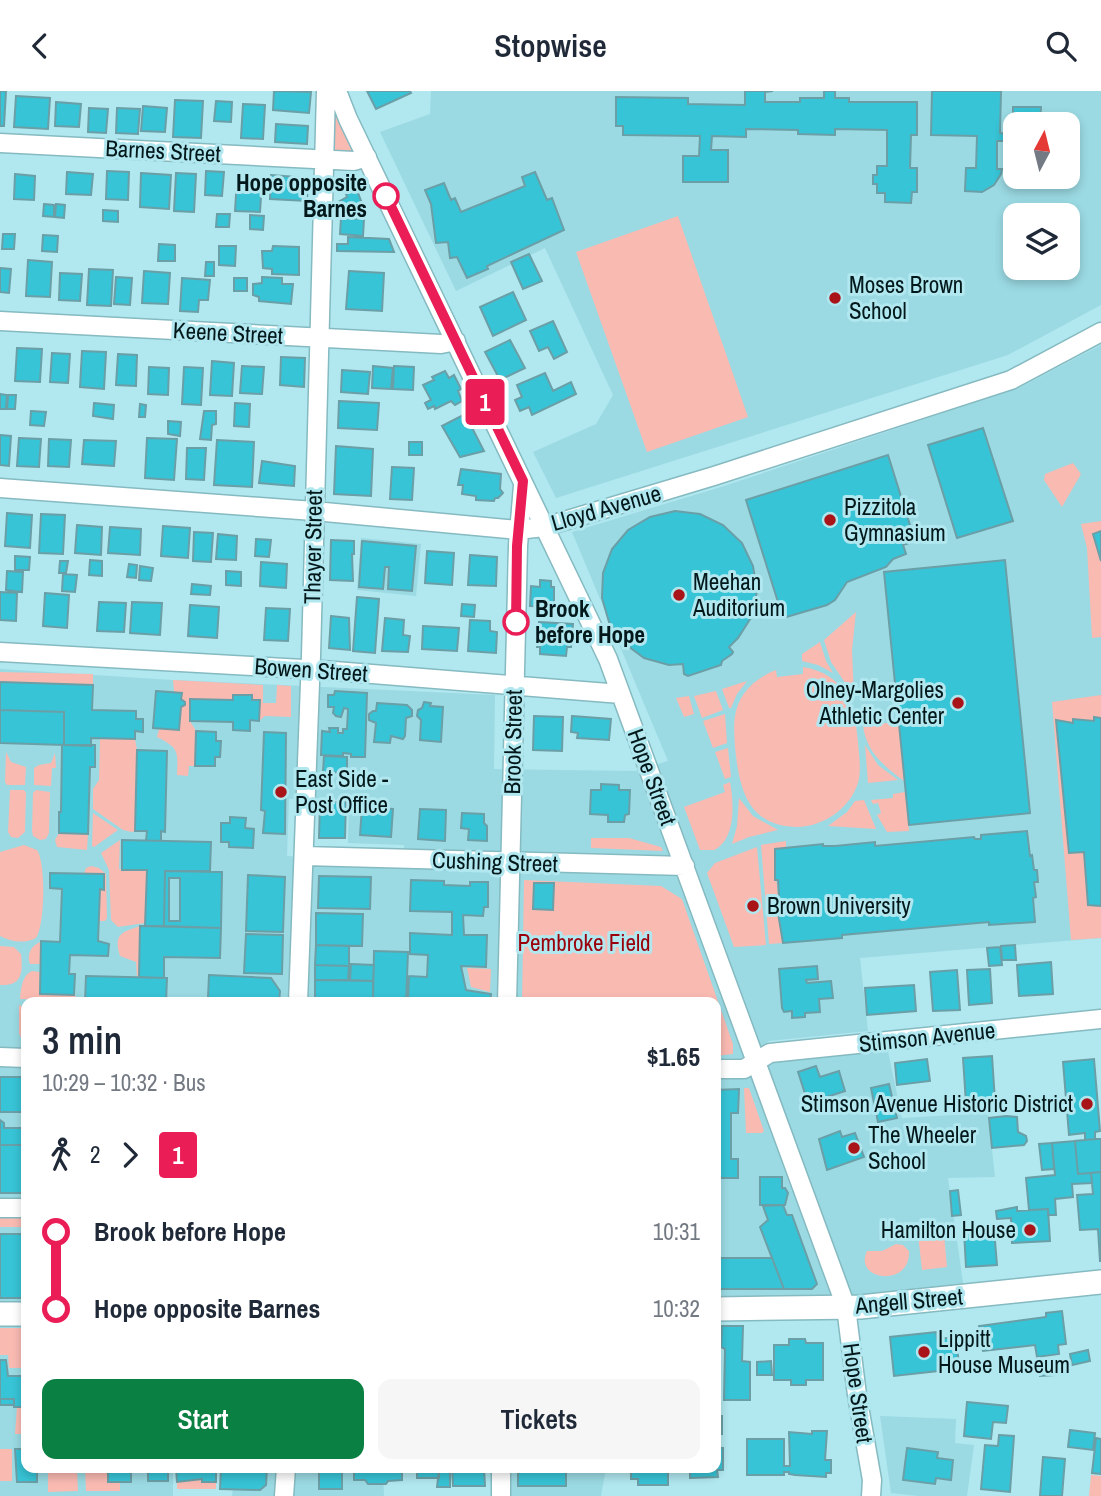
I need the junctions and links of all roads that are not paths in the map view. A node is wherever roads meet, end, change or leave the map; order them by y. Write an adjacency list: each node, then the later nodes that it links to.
1 (326, 91): 5 (street, Thayer Street)
2 (337, 91): 4 (street, Hope Street)
3 (0, 143): 5 (street, Barnes Street)
4 (367, 157): 5 (street, Barnes Street); 9 (street, Hope Street)
5 (324, 159): 8 (street, Thayer Street)
6 (0, 321): 8 (street, Keene Street)
7 (1101, 332): 13 (street, Lloyd Avenue)
8 (317, 337): 9 (street, Keene Street); 12 (street, Thayer Street)
9 (456, 341): 10 (street, Hope Street)
10 (523, 481): 13 (street, Hope Street); 14 (street, Brook Street)
11 (0, 488): 12 (street, Lloyd Avenue)
12 (314, 511): 14 (street, Lloyd Avenue); 16 (street, Thayer Street)
13 (544, 527): 14 (street, Lloyd Avenue); 18 (street, Hope Street)
14 (518, 530): 17 (street, Brook Street)
15 (0, 652): 16 (street, Bowen Street)
16 (310, 670): 17 (street, Bowen Street); 19 (street, Thayer Street)
17 (514, 684): 18 (street, Bowen Street); 20 (street, Brook Street)
18 (621, 694): 21 (street, Hope Street)
19 (304, 856): 20 (street, Cushing Street); 22 (street, Thayer Street)
20 (511, 862): 21 (street, Cushing Street); 23 (street, Brook Street)
21 (685, 866): 27 (street, Hope Street)
22 (298, 997)
23 (507, 997)
24 (1101, 1019): 27 (street, Stimson Avenue)
25 (0, 1057): 26 (street)
26 (21, 1058)
27 (755, 1061): 28 (street, Stimson Avenue); 32 (street, Hope Street)
28 (721, 1069)
29 (0, 1208): 30 (street)
30 (21, 1208)
31 (1101, 1282): 32 (main road, Angell Street)
32 (846, 1307): 33 (main road, Angell Street); 40 (street, Hope Street)
33 (721, 1309)
34 (0, 1314): 35 (main road)
35 (21, 1314)
36 (286, 1473): 38 (street)
37 (501, 1473): 39 (street)
38 (284, 1496)
39 (501, 1496)
40 (871, 1496)

